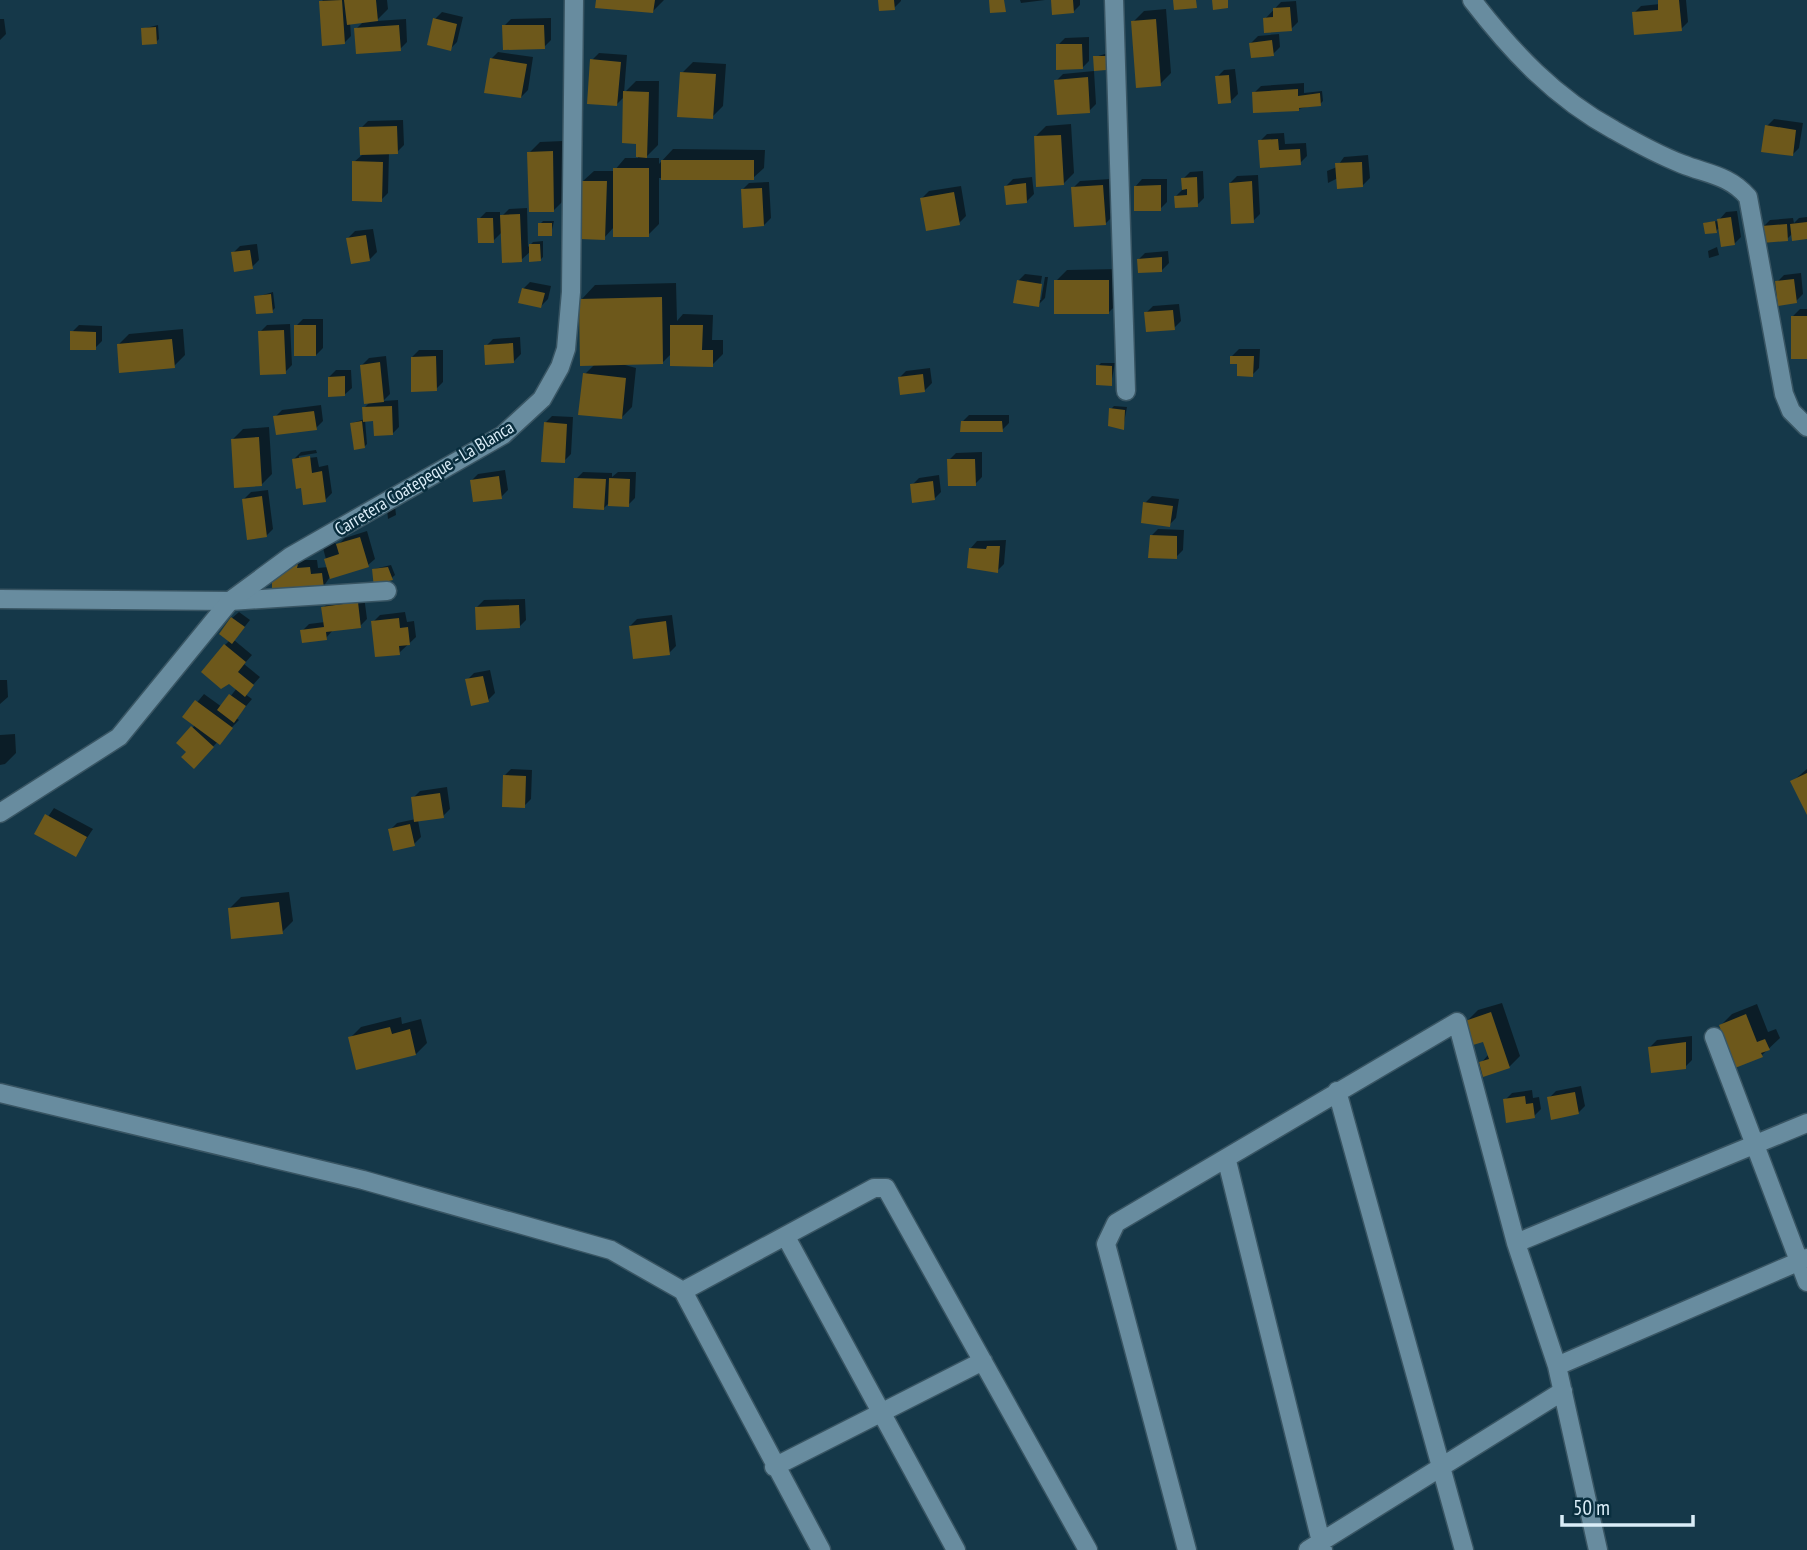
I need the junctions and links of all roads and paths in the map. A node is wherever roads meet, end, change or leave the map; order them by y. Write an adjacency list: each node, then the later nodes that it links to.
1 (574, 0): 8 (street, Carretera Coatepeque - La Blanca)
2 (1114, 0): 4 (street)
3 (1472, 0): 5 (street)
4 (1126, 391)
5 (1807, 427)
6 (387, 591): 8 (street)
7 (0, 598): 8 (street)
8 (230, 601): 9 (street, Carretera Coatepeque - La Blanca)
9 (0, 813)
10 (1714, 1037): 14 (street)
11 (1337, 1091): 15 (street); 17 (street); 25 (street)
12 (0, 1093): 20 (street)
13 (1807, 1123): 14 (street)
14 (1755, 1145): 17 (street); 18 (street)
15 (1227, 1161): 27 (street); 31 (street)
16 (786, 1237): 20 (street); 21 (street); 24 (street)
17 (1516, 1242): 22 (street)
18 (1803, 1260): 19 (street); 22 (street)
19 (1807, 1282)
20 (683, 1291): 26 (street)
21 (983, 1361): 24 (street); 30 (street)
22 (1557, 1366): 23 (street)
23 (1563, 1391): 25 (street); 33 (street)
24 (879, 1414): 26 (street); 29 (street)
25 (1442, 1466): 27 (street); 32 (street)
26 (775, 1467): 28 (street)
27 (1317, 1547)
28 (821, 1550)
29 (956, 1550)
30 (1088, 1550)
31 (1187, 1550)
32 (1464, 1550)
33 (1598, 1550)

